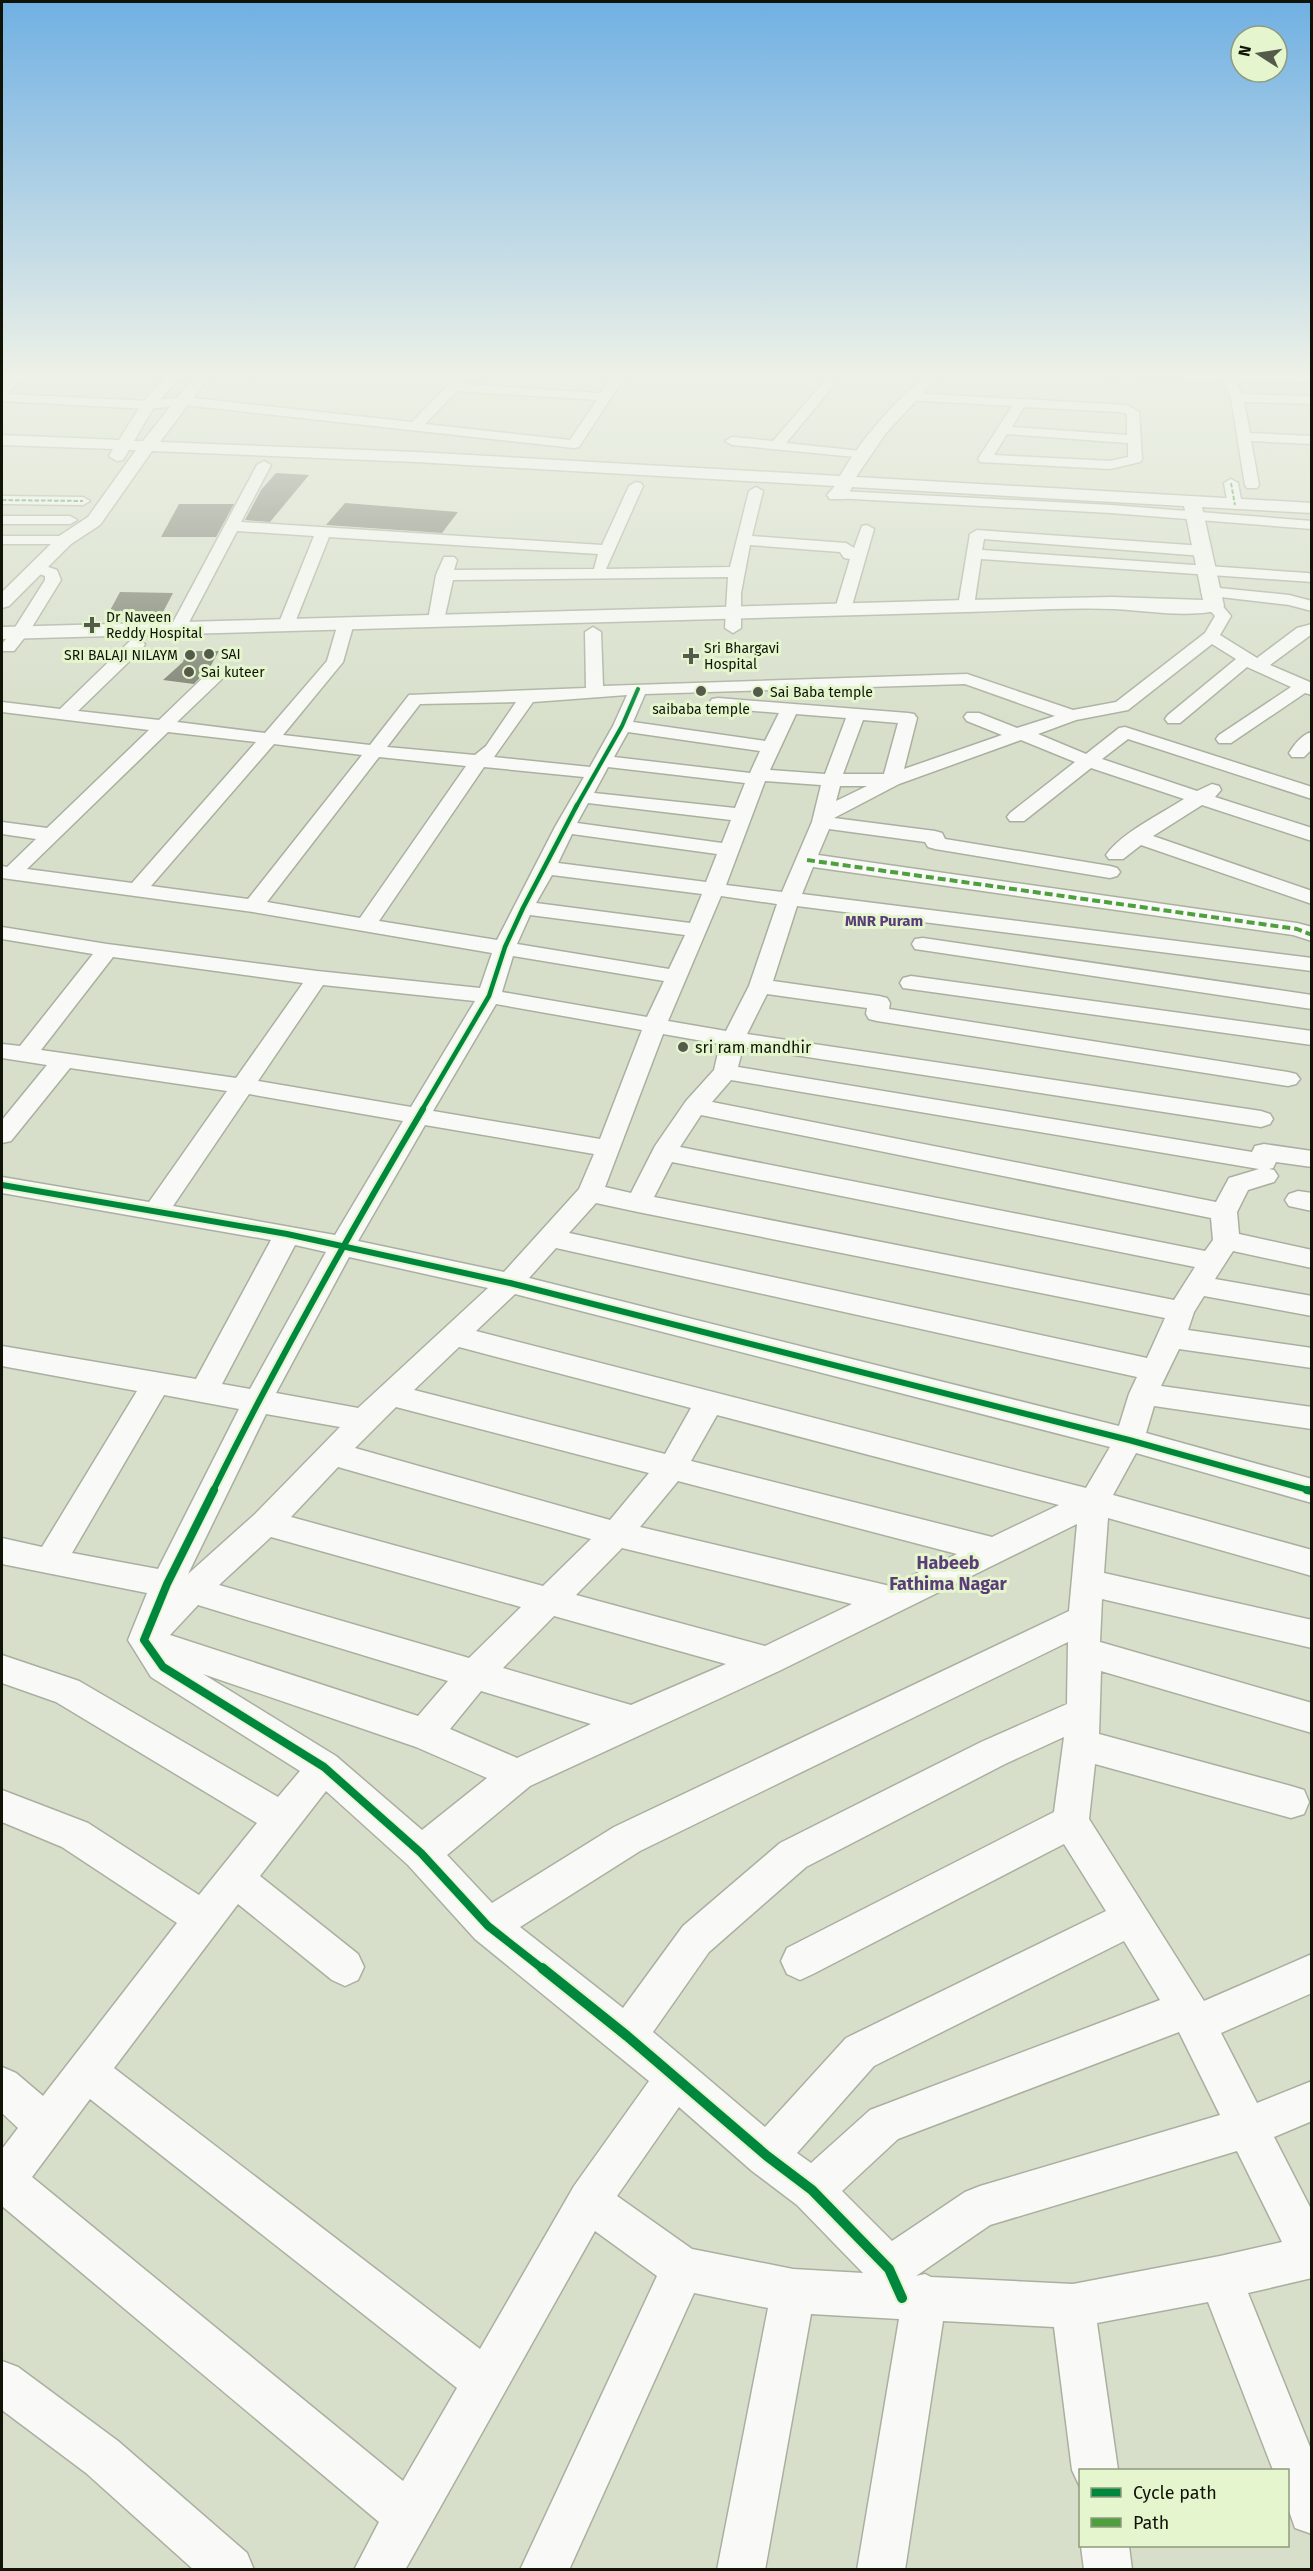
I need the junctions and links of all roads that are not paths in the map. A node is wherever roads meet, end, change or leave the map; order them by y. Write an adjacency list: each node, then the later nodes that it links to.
1 (90, 493): 10 (main road)
2 (114, 493): 21 (main road)
3 (249, 493): 17 (street)
4 (633, 493): 24 (street)
5 (756, 493): 22 (street)
6 (925, 493): 13 (street)
7 (1142, 493): 13 (main road)
8 (1233, 493): 11 (street)
9 (2, 501): 10 (street)
10 (84, 501): 15 (main road)
11 (1235, 505): 12 (main road); 13 (main road)
12 (1311, 508)
13 (1193, 509): 16 (street); 25 (main road)
14 (2, 520): 15 (street)
15 (70, 520): 21 (main road)
16 (1311, 525)
17 (231, 526): 19 (street); 44 (street)
18 (867, 529): 40 (street)
19 (323, 532): 23 (street); 43 (street)
20 (2, 540): 21 (street)
21 (65, 540): 28 (main road)
22 (744, 540): 26 (street); 30 (street)
23 (454, 541): 24 (street); 32 (street)
24 (606, 550): 31 (street)
25 (1203, 551): 27 (street); 29 (main road)
26 (849, 555)
27 (973, 555): 29 (street); 37 (street)
28 (36, 562): 34 (main road); 49 (street)
29 (1205, 571): 33 (street); 35 (main road)
30 (736, 572): 31 (street); 42 (street)
31 (597, 574): 32 (street)
32 (444, 575): 41 (street)
33 (1309, 575): 36 (street)
34 (5, 595)
35 (1212, 599): 36 (street); 39 (main road); 48 (street)
36 (1289, 600): 38 (street)
37 (966, 606): 39 (main road); 40 (main road)
38 (1311, 606)
39 (1174, 607): 42 (main road)
40 (843, 609): 42 (main road)
41 (436, 620): 42 (main road); 46 (main road)
42 (733, 620): 47 (main road)
43 (286, 625): 44 (main road); 46 (main road)
44 (178, 628): 49 (main road)
45 (1311, 629): 51 (street)
46 (344, 631): 47 (main road); 50 (main road); 67 (street)
47 (593, 632): 54 (street)
48 (1211, 636): 51 (street); 61 (street)
49 (8, 640): 50 (main road)
50 (137, 644): 59 (street)
51 (1252, 663): 53 (street); 63 (street)
52 (218, 673): 65 (street)
53 (1307, 689): 69 (street)
54 (595, 693): 55 (street); 56 (street)
55 (637, 693): 58 (street); 61 (street); 64 (street)
56 (528, 697): 71 (street); 74 (street)
57 (2, 707): 59 (street)
58 (790, 708): 60 (street); 70 (street)
59 (65, 714): 65 (street)
60 (856, 714): 78 (street); 79 (street)
61 (1072, 716): 66 (street)
62 (973, 717): 66 (street)
63 (1174, 719)
64 (622, 726): 70 (street); 76 (street)
65 (165, 727): 67 (street); 87 (street)
66 (1018, 734): 73 (street); 79 (street)
67 (269, 737): 71 (street); 95 (street)
68 (1311, 737): 72 (street)
69 (1225, 739)
70 (772, 747): 77 (street)
71 (376, 751): 74 (street); 98 (street)
72 (1298, 753)
73 (1088, 761): 75 (street); 81 (street); 83 (street)
74 (478, 762): 76 (street); 100 (street)
75 (1242, 770): 80 (street); 81 (street)
76 (593, 777): 77 (street); 82 (street); 85 (street)
77 (758, 777): 78 (street); 82 (street)
78 (832, 780): 79 (street); 84 (street)
79 (892, 780): 84 (street)
80 (1311, 793)
81 (1201, 797): 88 (street); 89 (street)
82 (742, 816): 90 (street)
83 (1017, 817)
84 (822, 819): 89 (street); 91 (street)
85 (565, 827): 90 (street); 92 (street)
86 (2, 828): 87 (street)
87 (52, 835): 93 (street)
88 (1311, 835)
89 (1138, 837): 97 (street)
90 (729, 850): 94 (street)
91 (807, 860): 96 (street); 103 (street)
92 (546, 868): 94 (street); 99 (street)
93 (7, 873): 95 (street)
94 (714, 889): 96 (street); 101 (street)
95 (136, 891): 98 (street)
96 (790, 897): 107 (street); 111 (street)
97 (1311, 898)
98 (253, 906): 100 (street)
99 (523, 908): 101 (street); 105 (street)
100 (365, 926): 105 (street)
101 (698, 930): 108 (street)
102 (2, 933): 106 (street)
103 (1311, 934)
104 (922, 944): 113 (street)
105 (505, 947): 108 (street); 112 (street)
106 (107, 950): 109 (street); 118 (street)
107 (1311, 965)
108 (677, 977): 114 (street)
109 (317, 978): 112 (street); 122 (street)
110 (911, 983): 115 (street)
111 (760, 986): 116 (street); 121 (street)
112 (489, 996): 114 (street); 124 (street)
113 (1311, 1002)
114 (654, 1027): 116 (street); 127 (street)
115 (1311, 1038)
116 (733, 1040): 120 (street); 125 (street)
117 (2, 1051): 118 (street)
118 (25, 1055): 119 (street)
119 (63, 1061): 122 (street); 126 (street)
120 (724, 1072): 123 (street); 130 (street)
121 (1288, 1079)
122 (243, 1086): 124 (street); 134 (street)
123 (695, 1106): 128 (street); 139 (street)
124 (418, 1117): 127 (street); 137 (street)
125 (1261, 1119)
126 (2, 1135)
127 (609, 1149): 132 (street)
128 (664, 1152): 133 (street); 139 (street)
129 (1311, 1159): 130 (street)
130 (1264, 1163): 139 (street)
131 (2, 1185): 134 (street)
132 (590, 1193): 133 (street); 136 (street)
133 (638, 1203): 139 (street)
134 (156, 1212): 135 (street)
135 (287, 1234): 137 (street); 147 (street)
136 (549, 1238): 140 (street); 145 (street)
137 (342, 1246): 140 (street); 149 (street)
138 (1311, 1259): 139 (street)
139 (1202, 1275): 141 (street); 144 (street); 145 (street)
140 (510, 1283): 142 (street); 153 (street)
141 (1311, 1306)
142 (454, 1336): 148 (street); 150 (street)
143 (2, 1356): 146 (street)
144 (1311, 1358)
145 (1149, 1382): 151 (street); 153 (street)
146 (156, 1384): 147 (street); 162 (street)
147 (203, 1393): 149 (street)
148 (391, 1395): 152 (street); 155 (street)
149 (257, 1402): 152 (street); 165 (street)
150 (709, 1402): 155 (street); 157 (street)
151 (1311, 1418)
152 (364, 1420): 154 (street)
153 (1129, 1440): 156 (street); 157 (street)
154 (331, 1453): 158 (street); 159 (street)
155 (673, 1466): 159 (street); 161 (street)
156 (1311, 1491)
157 (1094, 1502): 161 (street); 163 (street); 164 (street)
158 (266, 1522): 165 (street); 166 (street)
159 (616, 1534): 166 (street); 167 (street)
160 (2, 1551): 162 (street)
161 (996, 1551): 167 (street)
162 (50, 1562): 165 (street)
163 (1311, 1563)
164 (1088, 1583): 168 (street); 169 (street)
165 (179, 1587): 170 (street); 174 (street)
166 (547, 1600): 172 (street); 174 (street)
167 (890, 1600): 172 (street)
168 (1084, 1618): 171 (street); 189 (street)
169 (1311, 1634)
170 (144, 1640): 178 (street); 179 (street)
171 (1084, 1652): 175 (street); 177 (street)
172 (767, 1661): 176 (street)
173 (2, 1669): 183 (street)
174 (475, 1674): 176 (street); 178 (street)
175 (1311, 1718)
176 (632, 1721): 180 (street)
177 (1083, 1728): 181 (street); 184 (street); 194 (street)
178 (424, 1734): 180 (street)
179 (324, 1767): 183 (street); 185 (street)
180 (518, 1775): 185 (street)
181 (1292, 1802)
182 (2, 1806): 188 (street)
183 (282, 1819): 186 (street)
184 (1071, 1822): 187 (street); 190 (street)
185 (421, 1852): 189 (street)
186 (236, 1879): 188 (street); 191 (street)
187 (1130, 1918): 193 (street); 201 (street)
188 (203, 1919): 195 (street)
189 (489, 1926): 194 (street)
190 (800, 1961)
191 (345, 1967)
192 (1311, 1973): 193 (street)
193 (1192, 2016): 200 (street); 203 (street)
194 (627, 2036): 196 (street)
195 (87, 2072): 199 (street); 211 (street)
196 (675, 2077): 201 (street); 204 (street)
197 (2, 2087): 199 (street)
198 (1311, 2101): 200 (street)
199 (45, 2125): 202 (street)
200 (1248, 2127): 205 (street); 208 (street)
201 (767, 2156): 203 (street)
202 (2, 2181): 215 (street)
203 (812, 2190): 208 (street)
204 (589, 2200): 206 (street); 211 (street)
205 (1311, 2256): 207 (street)
206 (683, 2269): 209 (street); 219 (street)
207 (1220, 2278): 210 (street); 214 (street)
208 (906, 2288): 209 (street); 210 (street); 221 (street)
209 (793, 2291): 220 (street)
210 (1073, 2306): 213 (street)
211 (486, 2382): 215 (street)
212 (2, 2383): 217 (street)
213 (1095, 2469)
214 (1311, 2511)
215 (409, 2516): 218 (street)
216 (1105, 2547): 222 (street)
217 (230, 2570)
218 (378, 2570)
219 (544, 2570)
220 (741, 2570)
221 (881, 2570)
222 (1108, 2570)

